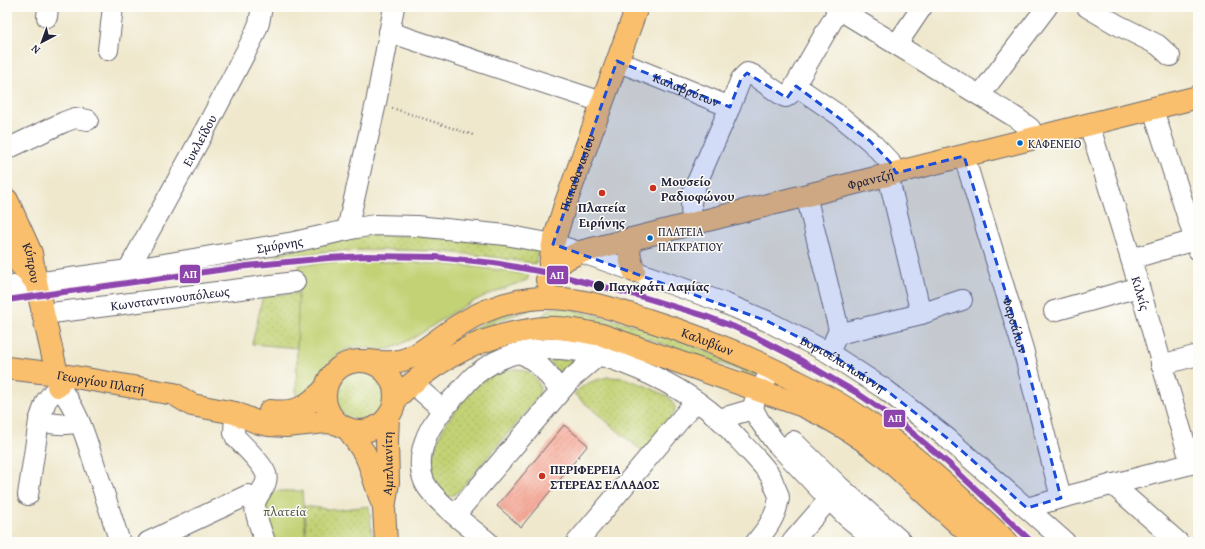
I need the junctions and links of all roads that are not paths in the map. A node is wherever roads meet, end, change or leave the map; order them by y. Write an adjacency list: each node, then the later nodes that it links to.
1 (113, 7): 11 (street)
2 (262, 7): 36 (street, Ευκλείδου)
3 (638, 7): 13 (main road, Παπαθανασίου)
4 (922, 7): 10 (street)
5 (1047, 7): 15 (street)
6 (1087, 7): 12 (street)
7 (388, 8): 9 (street)
8 (837, 8): 10 (street); 14 (street)
9 (389, 32): 17 (street); 29 (street)
10 (897, 44): 15 (street)
11 (108, 50)
12 (1170, 56)
13 (617, 61): 17 (main road, Παπαθανασίου); 18 (street, Καλαβρύτων)
14 (796, 86): 18 (street); 25 (street)
15 (980, 95): 22 (street)
16 (1198, 97): 19 (main road, Φραντζή)
17 (602, 102): 33 (main road, Παπαθανασίου)
18 (730, 107): 28 (street, Καλαβρύτων)
19 (1153, 108): 21 (main road, Φραντζή); 31 (street)
20 (88, 120): 23 (street)
21 (1089, 124): 22 (main road, Φραντζή); 35 (street, Κιλκίς)
22 (1036, 138): 24 (main road, Φραντζή)
23 (7, 149)
24 (964, 156): 25 (main road, Φραντζή); 76 (street, Φαρσάλων)
25 (892, 174): 26 (main road, Φραντζή); 47 (street)
26 (806, 195): 28 (main road, Φραντζή); 49 (street)
27 (7, 200): 39 (main road, Κύπρου)
28 (692, 224): 30 (main road, Φραντζή)
29 (347, 230): 33 (street, Σμύρνης); 36 (street, Σμύρνης)
30 (632, 239): 34 (main road, Φραντζή); 37 (main road)
31 (1197, 243): 35 (street)
32 (7, 244): 39 (main road, Κύπρου)
33 (553, 244): 34 (street, Σμύρνης); 38 (main road, Παπαθανασίου)
34 (580, 252): 37 (street, Βορτσέλα Ιωάννη); 38 (main road, Φραντζή)
35 (1131, 259): 42 (street, Κιλκίς)
36 (128, 270): 39 (street, Σμύρνης)
37 (634, 271): 51 (street, Βορτσέλα Ιωάννη)
38 (549, 273): 43 (main road, Παπαθανασίου)
39 (36, 282): 41 (street, Σμύρνης); 46 (main road)
40 (295, 282): 46 (street, Κωνσταντινουπόλεως)
41 (7, 287)
42 (1139, 287): 45 (street); 55 (street, Κιλκίς)
43 (542, 298): 48 (main road, Παπαθανασίου); 54 (main road, Καλυβίων); 57 (main road, Καλυβίων)
44 (962, 300): 47 (street)
45 (1054, 311)
46 (44, 314): 58 (main road)
47 (921, 314): 49 (street)
48 (512, 333): 60 (main road); 63 (main road)
49 (838, 334): 51 (street)
50 (519, 353): 52 (street); 62 (street); 66 (street)
51 (829, 353): 78 (street, Βορτσέλα Ιωάννη)
52 (598, 355): 62 (street); 64 (street)
53 (1198, 355): 55 (street)
54 (368, 361): 61 (main road); 65 (main road)
55 (1162, 365): 72 (street, Κιλκίς)
56 (7, 368): 58 (main road, Γεωργίου Πλατή)
57 (771, 368): 63 (street); 92 (main road, Καλυβίων)
58 (58, 380): 59 (main road, Γεωργίου Πλατή); 67 (main road, Γεωργίου Πλατή); 69 (street); 70 (street)
59 (7, 382)
60 (412, 383): 65 (main road); 66 (street)
61 (325, 388): 67 (main road, Γεωργίου Πλατή); 71 (main road)
62 (560, 391): 80 (street)
63 (757, 400): 68 (street); 74 (street); 91 (main road)
64 (696, 401): 68 (street); 86 (street)
65 (392, 408): 71 (main road); 79 (main road, Αμπλιανίτη)
66 (443, 410): 80 (street)
67 (235, 412): 71 (main road, Γεωργίου Πλατή); 77 (street)
68 (719, 419): 87 (street)
69 (39, 421): 70 (street); 75 (street)
70 (79, 422): 81 (street)
71 (343, 426): 79 (main road, Αμπλιανίτη)
72 (1194, 463): 73 (street)
73 (1112, 484): 76 (street); 94 (street)
74 (834, 493): 88 (street); 89 (street); 90 (street)
75 (28, 495)
76 (1061, 498): 78 (street)
77 (255, 505): 82 (street); 83 (street)
78 (1027, 508): 93 (street, Βορτσέλα Ιωάννη)
79 (384, 509): 84 (main road, Αμπλιανίτη)
80 (455, 515): 85 (street)
81 (120, 542)
82 (148, 542)
83 (265, 542)
84 (386, 542)
85 (488, 542)
86 (576, 542)
87 (756, 542)
88 (792, 542)
89 (877, 542)
90 (902, 542)
91 (978, 542)
92 (1007, 542)
93 (1065, 542)
94 (1178, 542)

